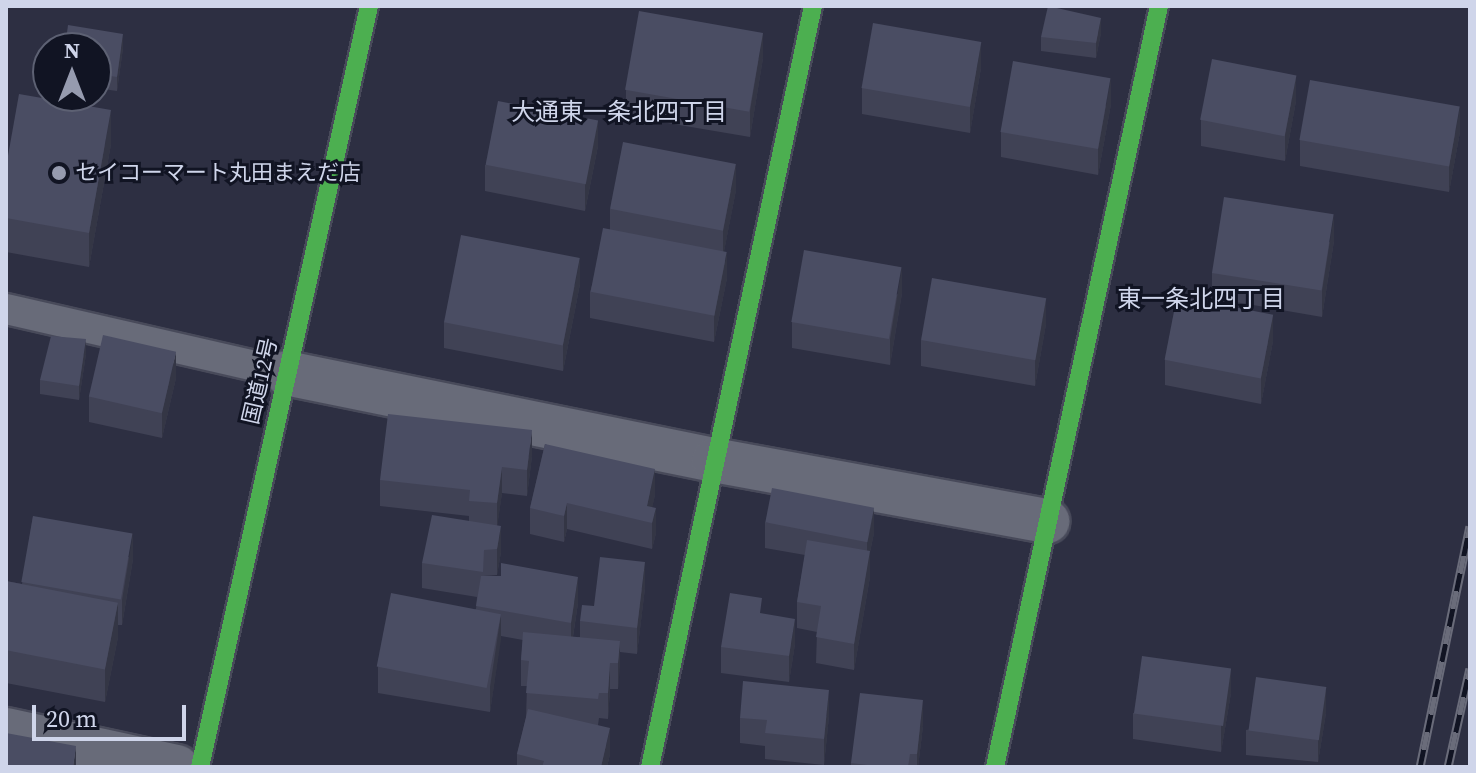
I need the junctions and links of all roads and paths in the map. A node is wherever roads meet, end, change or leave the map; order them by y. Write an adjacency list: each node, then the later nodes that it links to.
1 (369, 6): 5 (main road, 国道12号)
2 (813, 6): 6 (main road)
3 (1159, 6): 7 (main road)
4 (6, 309): 5 (lane)
5 (286, 373): 6 (street); 10 (main road, 国道12号)
6 (714, 460): 7 (street); 11 (main road)
7 (1047, 521): 12 (main road)
8 (6, 730): 9 (street)
9 (177, 767)
10 (200, 767)
11 (650, 767)
12 (995, 767)

